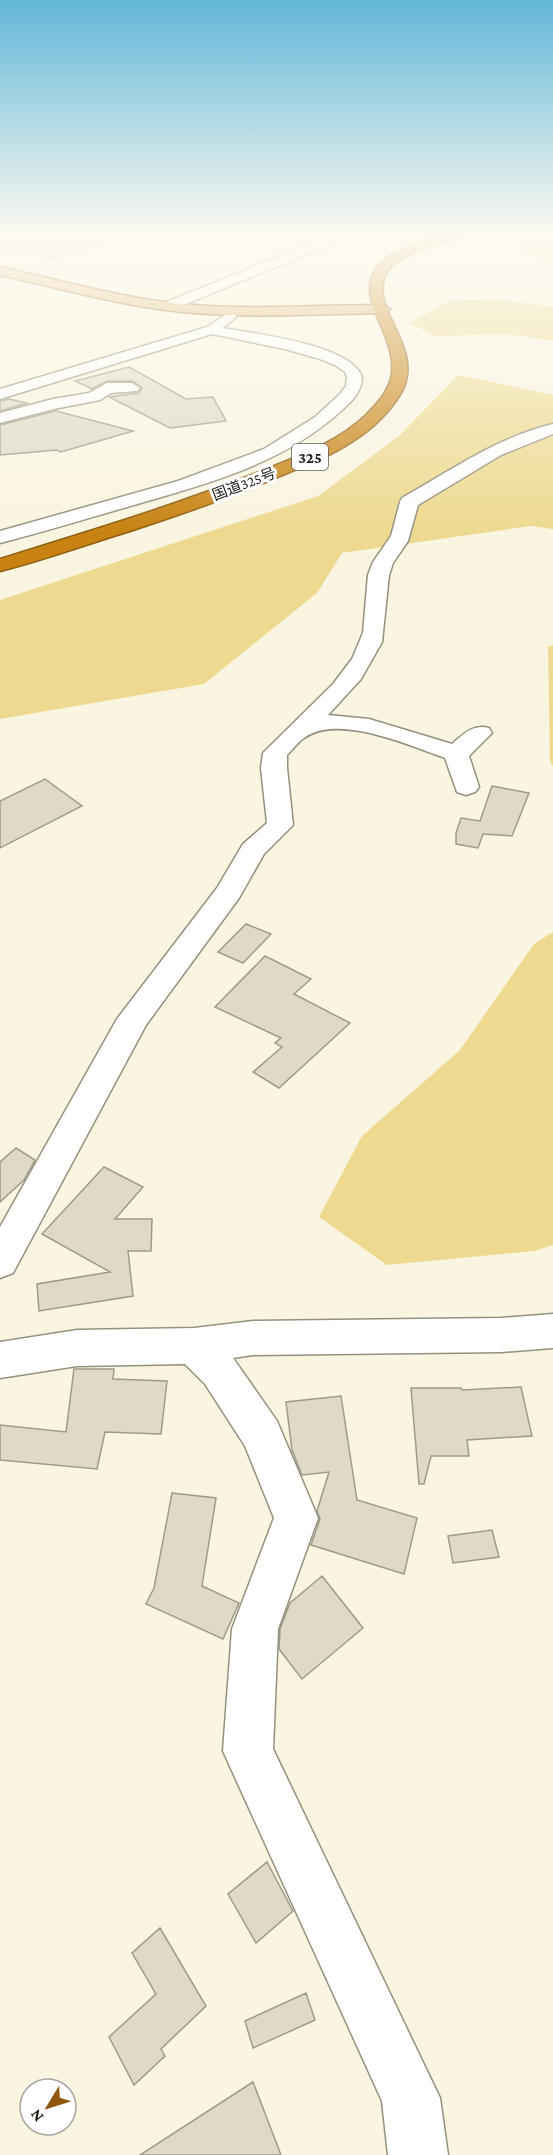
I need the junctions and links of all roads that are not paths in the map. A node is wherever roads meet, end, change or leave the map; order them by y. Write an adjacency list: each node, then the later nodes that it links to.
1 (199, 334): 4 (street)
2 (228, 334): 9 (street)
3 (392, 334): 11 (highway, 国道325号 / 325)
4 (4, 387)
5 (132, 388): 7 (street)
6 (365, 401): 10 (highway, 国道325号 / 325)
7 (0, 418)
8 (553, 429): 12 (street)
9 (0, 537)
10 (0, 549)
11 (0, 565)
12 (294, 733): 14 (street); 16 (street)
13 (480, 733): 14 (street)
14 (456, 754): 15 (street)
15 (466, 787)
16 (0, 1262)
17 (553, 1331): 18 (street)
18 (194, 1346): 19 (street); 20 (street)
19 (0, 1360)
20 (418, 2155)

